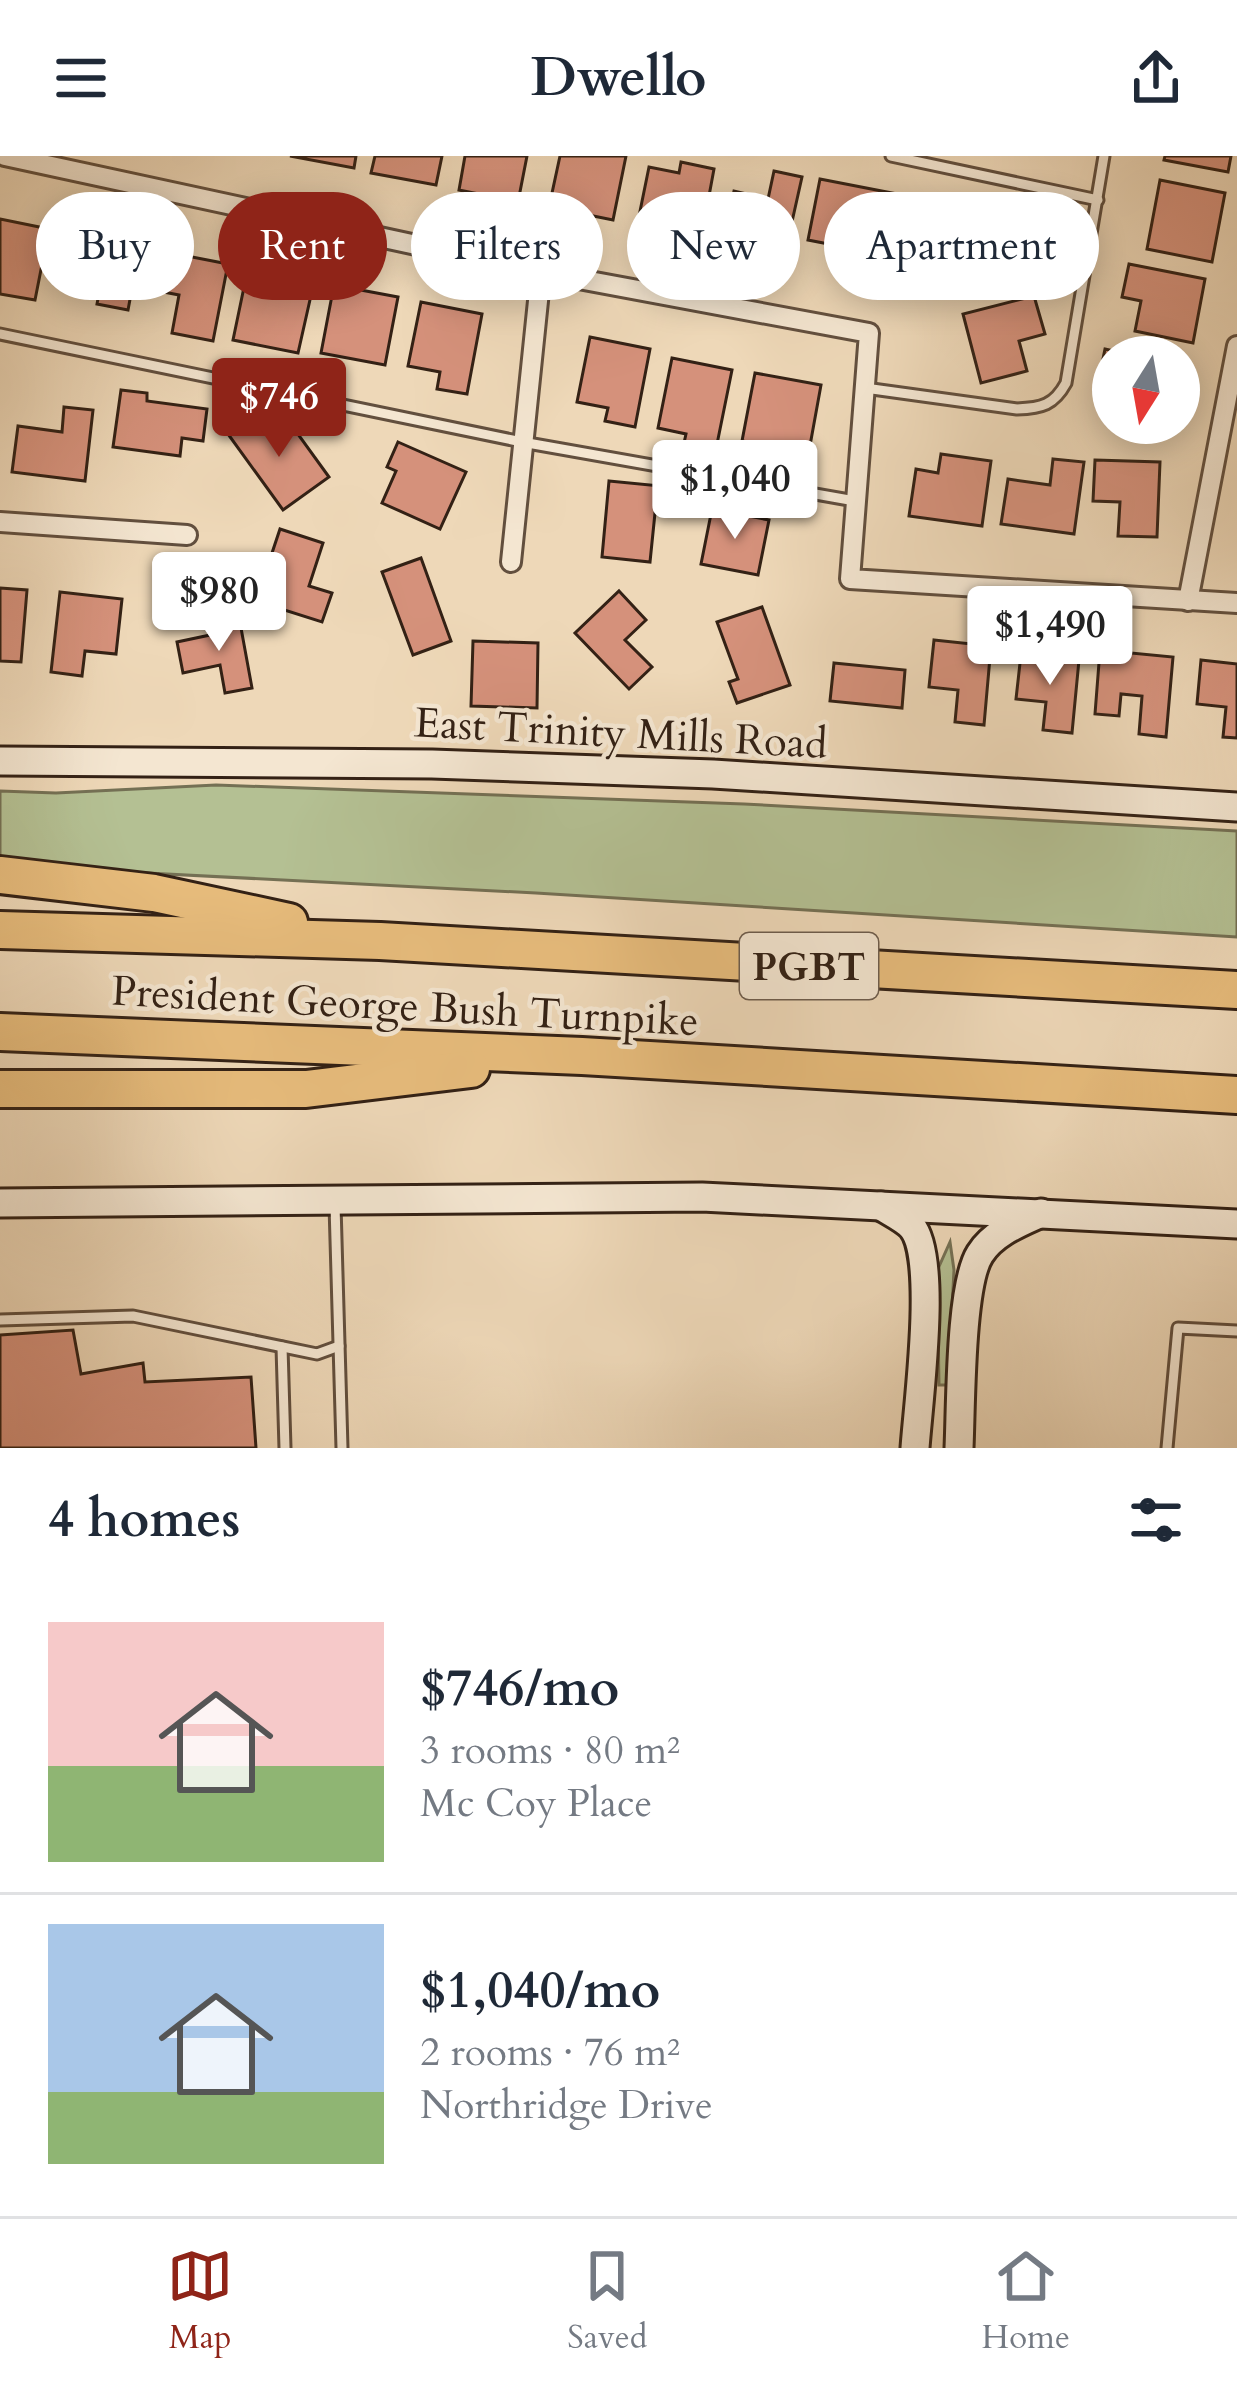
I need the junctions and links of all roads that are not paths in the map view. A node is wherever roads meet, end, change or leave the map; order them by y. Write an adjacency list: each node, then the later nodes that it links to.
1 (5, 156): 6 (street)
2 (891, 156): 4 (lane)
3 (1104, 156): 5 (lane)
4 (1060, 192)
5 (1099, 193)
6 (411, 244)
7 (603, 284): 12 (street)
8 (538, 300): 13 (street)
9 (1081, 300): 12 (lane)
10 (0, 334): 13 (lane)
11 (1237, 346): 18 (street)
12 (862, 388): 14 (street)
13 (522, 442): 14 (lane); 17 (street)
14 (855, 501): 18 (street)
15 (0, 522): 16 (street)
16 (187, 535)
17 (511, 562)
18 (1188, 601): 19 (street)
19 (1237, 604)
20 (0, 761): 21 (main road, East Trinity Mills Road)
21 (1237, 807)
22 (0, 875): 24 (highway)
23 (0, 930): 24 (highway, President George Bush Turnpike / PGBT)
24 (380, 941): 25 (highway, President George Bush Turnpike / PGBT)
25 (1237, 990)
26 (0, 1033): 27 (highway, President George Bush Turnpike)
27 (582, 1056): 28 (highway); 29 (highway, President George Bush Turnpike)
28 (0, 1089)
29 (1237, 1095)
30 (335, 1199): 31 (main road); 32 (main road); 37 (lane)
31 (0, 1203)
32 (878, 1204): 33 (main road); 41 (main road)
33 (1044, 1212): 34 (main road); 42 (main road)
34 (1237, 1224)
35 (0, 1320): 38 (lane)
36 (1237, 1331): 43 (lane)
37 (339, 1346): 38 (lane); 40 (lane)
38 (282, 1347): 39 (lane)
39 (285, 1448)
40 (342, 1448)
41 (915, 1448)
42 (958, 1448)
43 (1167, 1448)

